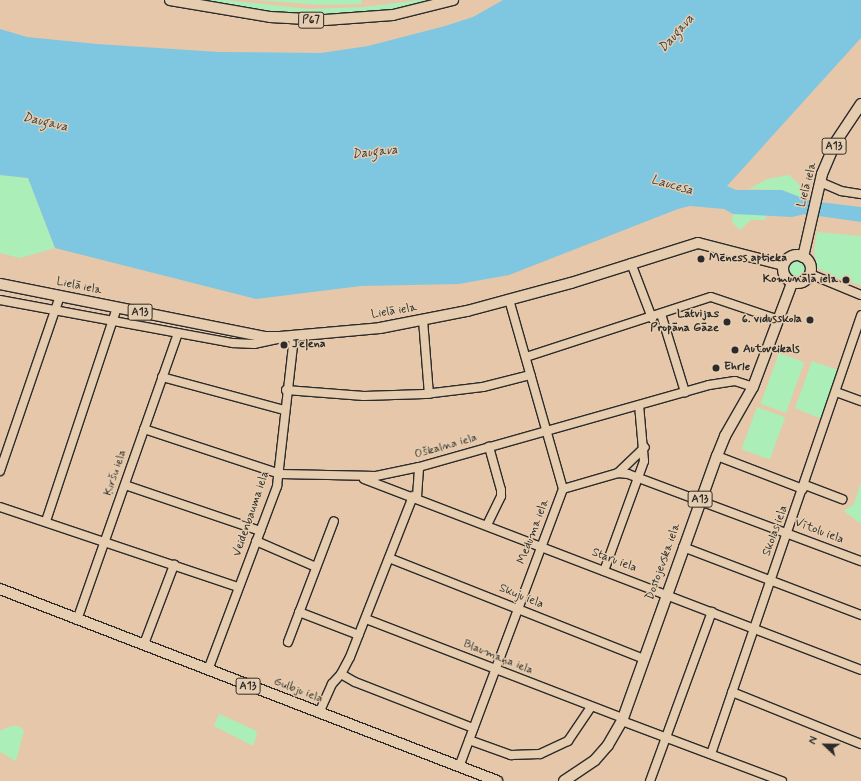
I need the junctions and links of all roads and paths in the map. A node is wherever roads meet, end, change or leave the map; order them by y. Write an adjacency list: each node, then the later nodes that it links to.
1 (170, 0): 2 (main road, P67)
2 (453, 0)
3 (861, 104): 4 (main road, Lielā iela / A13)
4 (820, 182): 5 (street); 6 (main road, Lielā iela / A13)
5 (861, 194)
6 (803, 257): 8 (main road); 9 (main road)
7 (631, 263): 8 (main road, Lielā iela / A13); 15 (main road, Lielā iela / A13); 20 (street)
8 (783, 265): 10 (main road)
9 (810, 274): 10 (main road); 12 (street)
10 (792, 283): 22 (main road, Dostojevska iela / A13)
11 (0, 284): 13 (main road, Lielā iela / A13)
12 (861, 295)
13 (60, 296): 16 (main road, Lielā iela / A13); 17 (street)
14 (0, 300): 17 (street)
15 (509, 300): 21 (main road, Lielā iela / A13); 27 (street, Meduma iela)
16 (117, 308): 23 (street); 26 (main road, Lielā iela / A13)
17 (55, 311): 23 (street); 44 (street)
18 (661, 314): 20 (street); 22 (street); 32 (street)
19 (861, 315): 33 (street, Skolas iela)
20 (652, 318): 27 (street)
21 (423, 320): 25 (main road, Lielā iela / A13); 34 (street)
22 (779, 320): 30 (main road, Dostojevska iela / A13)
23 (114, 322): 24 (street); 56 (street)
24 (178, 333): 26 (street); 29 (street, Ķiršu iela)
25 (294, 336): 26 (main road, Lielā iela / A13); 31 (street, Veidenbauma iela)
26 (280, 337)
27 (526, 357): 28 (street, Meduma iela)
28 (530, 375): 34 (street); 39 (street, Meduma iela)
29 (162, 377): 37 (street); 38 (street, Ķiršu iela)
30 (753, 387): 32 (street, Oškalna iela); 42 (main road, Dostojevska iela / A13)
31 (286, 390): 34 (street); 37 (street, Veidenbauma iela)
32 (684, 392): 36 (street, Oškalna iela)
33 (836, 392): 35 (street); 50 (street, Skolas iela)
34 (429, 394)
35 (861, 401)
36 (639, 405): 39 (street, Oškalna iela); 41 (street)
37 (284, 410): 46 (street, Veidenbauma iela)
38 (144, 429): 46 (street, Oškalna iela); 49 (street, Ķiršu iela)
39 (546, 431): 40 (street, Oškalna iela); 51 (street, Meduma iela)
40 (489, 447): 43 (street, Oškalna iela); 58 (street)
41 (645, 447): 45 (street); 48 (street)
42 (717, 456): 50 (street); 54 (main road, Dostojevska iela / A13)
43 (419, 468): 47 (street, Oškalna iela); 52 (street)
44 (0, 471)
45 (618, 473): 48 (street, Vītolu iela); 51 (street, Vītolu iela)
46 (280, 474): 47 (street, Oškalna iela); 59 (street, Veidenbauma iela)
47 (357, 476): 52 (street, Staru iela)
48 (639, 478): 54 (street, Vītolu iela); 69 (street)
49 (125, 485): 59 (street); 61 (street, Ķiršu iela)
50 (804, 487): 53 (street); 60 (street, Skolas iela)
51 (563, 489): 63 (street, Meduma iela)
52 (415, 497): 58 (street, Staru iela); 65 (street)
53 (842, 499)
54 (700, 501): 60 (street, Vītolu iela); 64 (main road, Dostojevska iela / A13)
55 (0, 507): 56 (street)
56 (46, 521): 61 (street)
57 (334, 521): 68 (street)
58 (487, 525): 63 (street, Staru iela)
59 (260, 531): 62 (street, Veidenbauma iela)
60 (788, 534): 66 (street, Vītolu iela); 70 (street, Skolas iela)
61 (106, 541): 67 (street); 79 (street, Ķiršu iela)
62 (256, 541): 68 (street); 71 (street, Veidenbauma iela)
63 (541, 546): 69 (street, Staru iela); 74 (street, Meduma iela)
64 (683, 547): 70 (street); 73 (main road, Dostojevska iela / A13)
65 (389, 558): 74 (street, Skuju iela); 78 (street)
66 (861, 561)
67 (174, 565): 71 (street); 83 (street)
68 (316, 567): 75 (street)
69 (604, 571): 73 (street, Staru iela)
70 (771, 580): 77 (street); 80 (street, Skolas iela)
71 (238, 587): 85 (street, Veidenbauma iela)
72 (0, 589): 79 (main road, Gulbju iela / A13)
73 (666, 594): 76 (street, Staru iela); 84 (main road, Dostojevska iela / A13)
74 (519, 610): 84 (street, Skuju iela); 86 (street, Meduma iela)
75 (299, 612): 81 (street); 82 (street)
76 (712, 612): 80 (street, Staru iela); 94 (street)
77 (861, 614)
78 (366, 619): 81 (street); 86 (street, Blaumaņa iela)
79 (77, 620): 83 (main road, Gulbju iela / A13)
80 (754, 628): 87 (street, Staru iela); 89 (street, Skolas iela)
81 (359, 635): 88 (street)
82 (288, 642)
83 (144, 644): 85 (main road, Gulbju iela / A13)
84 (644, 659): 92 (main road, Dostojevska iela / A13)
85 (208, 670): 91 (main road, Gulbju iela / A13)
86 (496, 670): 90 (street, Blaumaņa iela); 93 (street, Meduma iela)
87 (861, 670)
88 (341, 674): 91 (street); 93 (street)
89 (732, 692): 96 (street); 97 (street, Skolas iela)
90 (591, 707): 92 (street, Blaumaņa iela); 95 (street)
91 (318, 713): 98 (main road, Gulbju iela / A13)
92 (622, 720): 94 (street, Blaumaņa iela); 100 (main road, A13)
93 (473, 728): 95 (street, Meduma iela)
94 (668, 737): 97 (street, Blaumaņa iela); 101 (street)
95 (469, 740): 98 (street, Meduma iela)
96 (861, 744)
97 (711, 754): 102 (street, Blaumaņa iela)
98 (459, 767): 99 (main road, Gulbju iela / A13)
99 (497, 781)
100 (564, 781)
101 (650, 781)
102 (782, 781)

